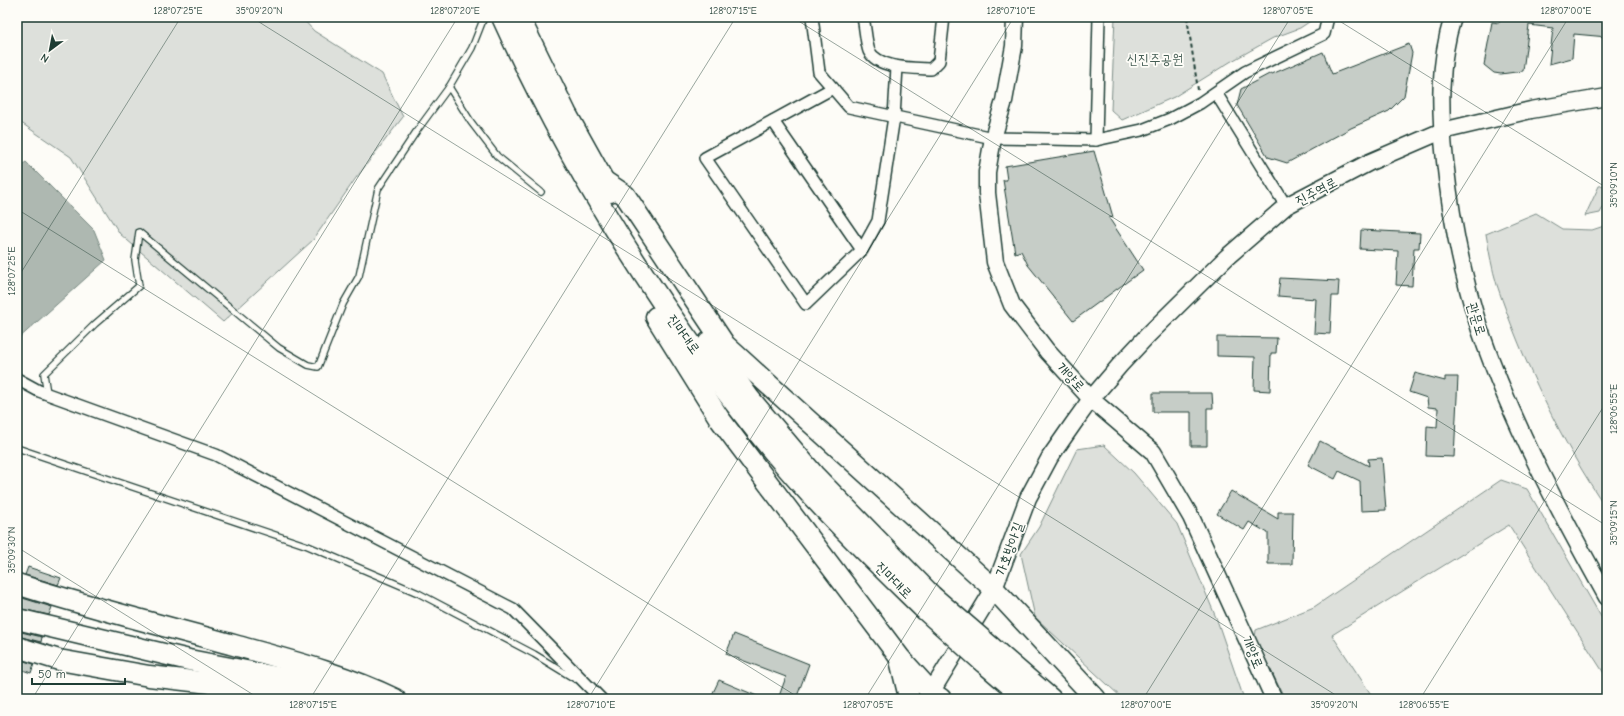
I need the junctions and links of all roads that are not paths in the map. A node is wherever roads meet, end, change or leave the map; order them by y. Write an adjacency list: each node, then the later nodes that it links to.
1 (482, 17): 12 (lane)
2 (502, 17): 24 (highway, 진마대로)
3 (519, 17): 21 (highway, 진마대로)
4 (812, 17): 13 (street)
5 (863, 17): 11 (street)
6 (944, 17): 11 (street)
7 (1015, 17): 19 (street, 개양로)
8 (1099, 17): 20 (street)
9 (1328, 17): 14 (street)
10 (1454, 17): 18 (street, 관문로)
11 (897, 67): 16 (street)
12 (449, 87): 22 (lane); 27 (lane)
13 (832, 88): 16 (street); 17 (street)
14 (1216, 92): 20 (street); 23 (street)
15 (1607, 97): 18 (street, 진주역로)
16 (894, 117): 19 (street); 25 (street)
17 (773, 121): 25 (street); 25 (street)
18 (1442, 131): 23 (street, 진주역로); 32 (street, 관문로)
19 (993, 138): 20 (street); 28 (street, 개양로)
20 (1096, 140)
21 (604, 181): 31 (highway); 33 (highway, 진마대로)
22 (541, 192)
23 (1286, 206): 28 (street, 진주역로)
24 (624, 245): 33 (highway, 진마대로); 37 (highway)
25 (862, 250)
26 (17, 380): 27 (street)
27 (47, 393): 38 (street)
28 (1091, 399): 31 (street, 가호방아길); 47 (street, 개양로)
29 (17, 448): 38 (lane)
30 (17, 584): 41 (highway)
31 (994, 589): 40 (street, 가호방아길); 46 (highway)
32 (1607, 597)
33 (928, 603): 36 (highway, bridge)
34 (17, 619): 39 (highway)
35 (17, 647): 39 (highway)
36 (987, 654): 44 (highway); 45 (highway)
37 (900, 658): 40 (highway); 43 (highway)
38 (592, 689): 42 (street)
39 (352, 695)
40 (933, 697)
41 (395, 699)
42 (602, 699)
43 (908, 699)
44 (1026, 699)
45 (1051, 699)
46 (1096, 699)
47 (1274, 699)

